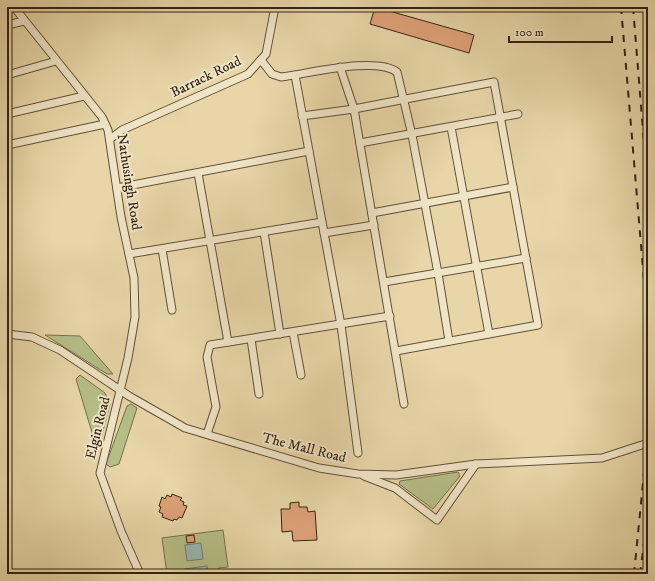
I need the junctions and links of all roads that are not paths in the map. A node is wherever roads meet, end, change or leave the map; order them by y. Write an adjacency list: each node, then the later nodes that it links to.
1 (14, 7): 3 (street, Nathusingh Road)
2 (275, 7): 5 (street, Barrack Road)
3 (24, 21): 4 (street); 6 (street, Nathusingh Road)
4 (7, 25)
5 (261, 60): 9 (street); 20 (street, Barrack Road)
6 (56, 61): 8 (street); 10 (street, Nathusingh Road)
7 (340, 67): 9 (street); 11 (street); 12 (street)
8 (7, 75)
9 (295, 75): 15 (street)
10 (84, 96): 13 (street); 17 (street, Nathusingh Road)
11 (402, 99): 12 (street); 16 (street); 19 (street)
12 (354, 108): 15 (street); 21 (street)
13 (7, 114)
14 (518, 114): 16 (street)
15 (302, 116): 23 (street)
16 (501, 119): 18 (street); 26 (street)
17 (105, 124): 20 (street, Nathusingh Road); 22 (street)
18 (451, 127): 19 (street); 27 (street)
19 (412, 135): 21 (street); 28 (street)
20 (110, 139): 25 (street, Nathusingh Road)
21 (360, 143): 29 (street)
22 (7, 145)
23 (309, 151): 24 (street); 30 (street)
24 (198, 173): 25 (street); 34 (street)
25 (117, 188): 36 (street, Nathusingh Road)
26 (514, 188): 27 (street); 37 (street)
27 (463, 196): 28 (street); 38 (street)
28 (424, 203): 29 (street); 39 (street)
29 (372, 213): 31 (street)
30 (322, 222): 32 (street); 33 (street)
31 (374, 226): 33 (street); 40 (street)
32 (264, 232): 34 (street); 46 (street)
33 (324, 233): 43 (street)
34 (211, 241): 35 (street); 50 (street)
35 (162, 249): 36 (street); 41 (street)
36 (129, 254): 53 (street, Nathusingh Road)
37 (526, 258): 38 (street); 47 (street)
38 (477, 266): 39 (street); 47 (street)
39 (438, 273): 40 (street); 49 (street)
40 (384, 282): 42 (street)
41 (172, 310)
42 (390, 316): 43 (street); 51 (street)
43 (341, 325): 44 (street); 58 (street)
44 (293, 332): 46 (street); 52 (street)
45 (7, 334): 53 (street, The Mall Road)
46 (280, 334): 48 (street)
47 (489, 334): 49 (street)
48 (251, 339): 50 (street); 54 (street)
49 (449, 341): 51 (street)
50 (228, 342): 56 (street)
51 (396, 351): 55 (street)
52 (301, 375)
53 (121, 390): 56 (street, The Mall Road); 61 (street, Elgin Road)
54 (259, 394)
55 (404, 404)
56 (207, 434): 60 (street, The Mall Road)
57 (648, 443): 59 (street, The Mall Road)
58 (358, 453)
59 (476, 464): 60 (street, The Mall Road); 60 (street)
60 (358, 474)
61 (140, 574)

